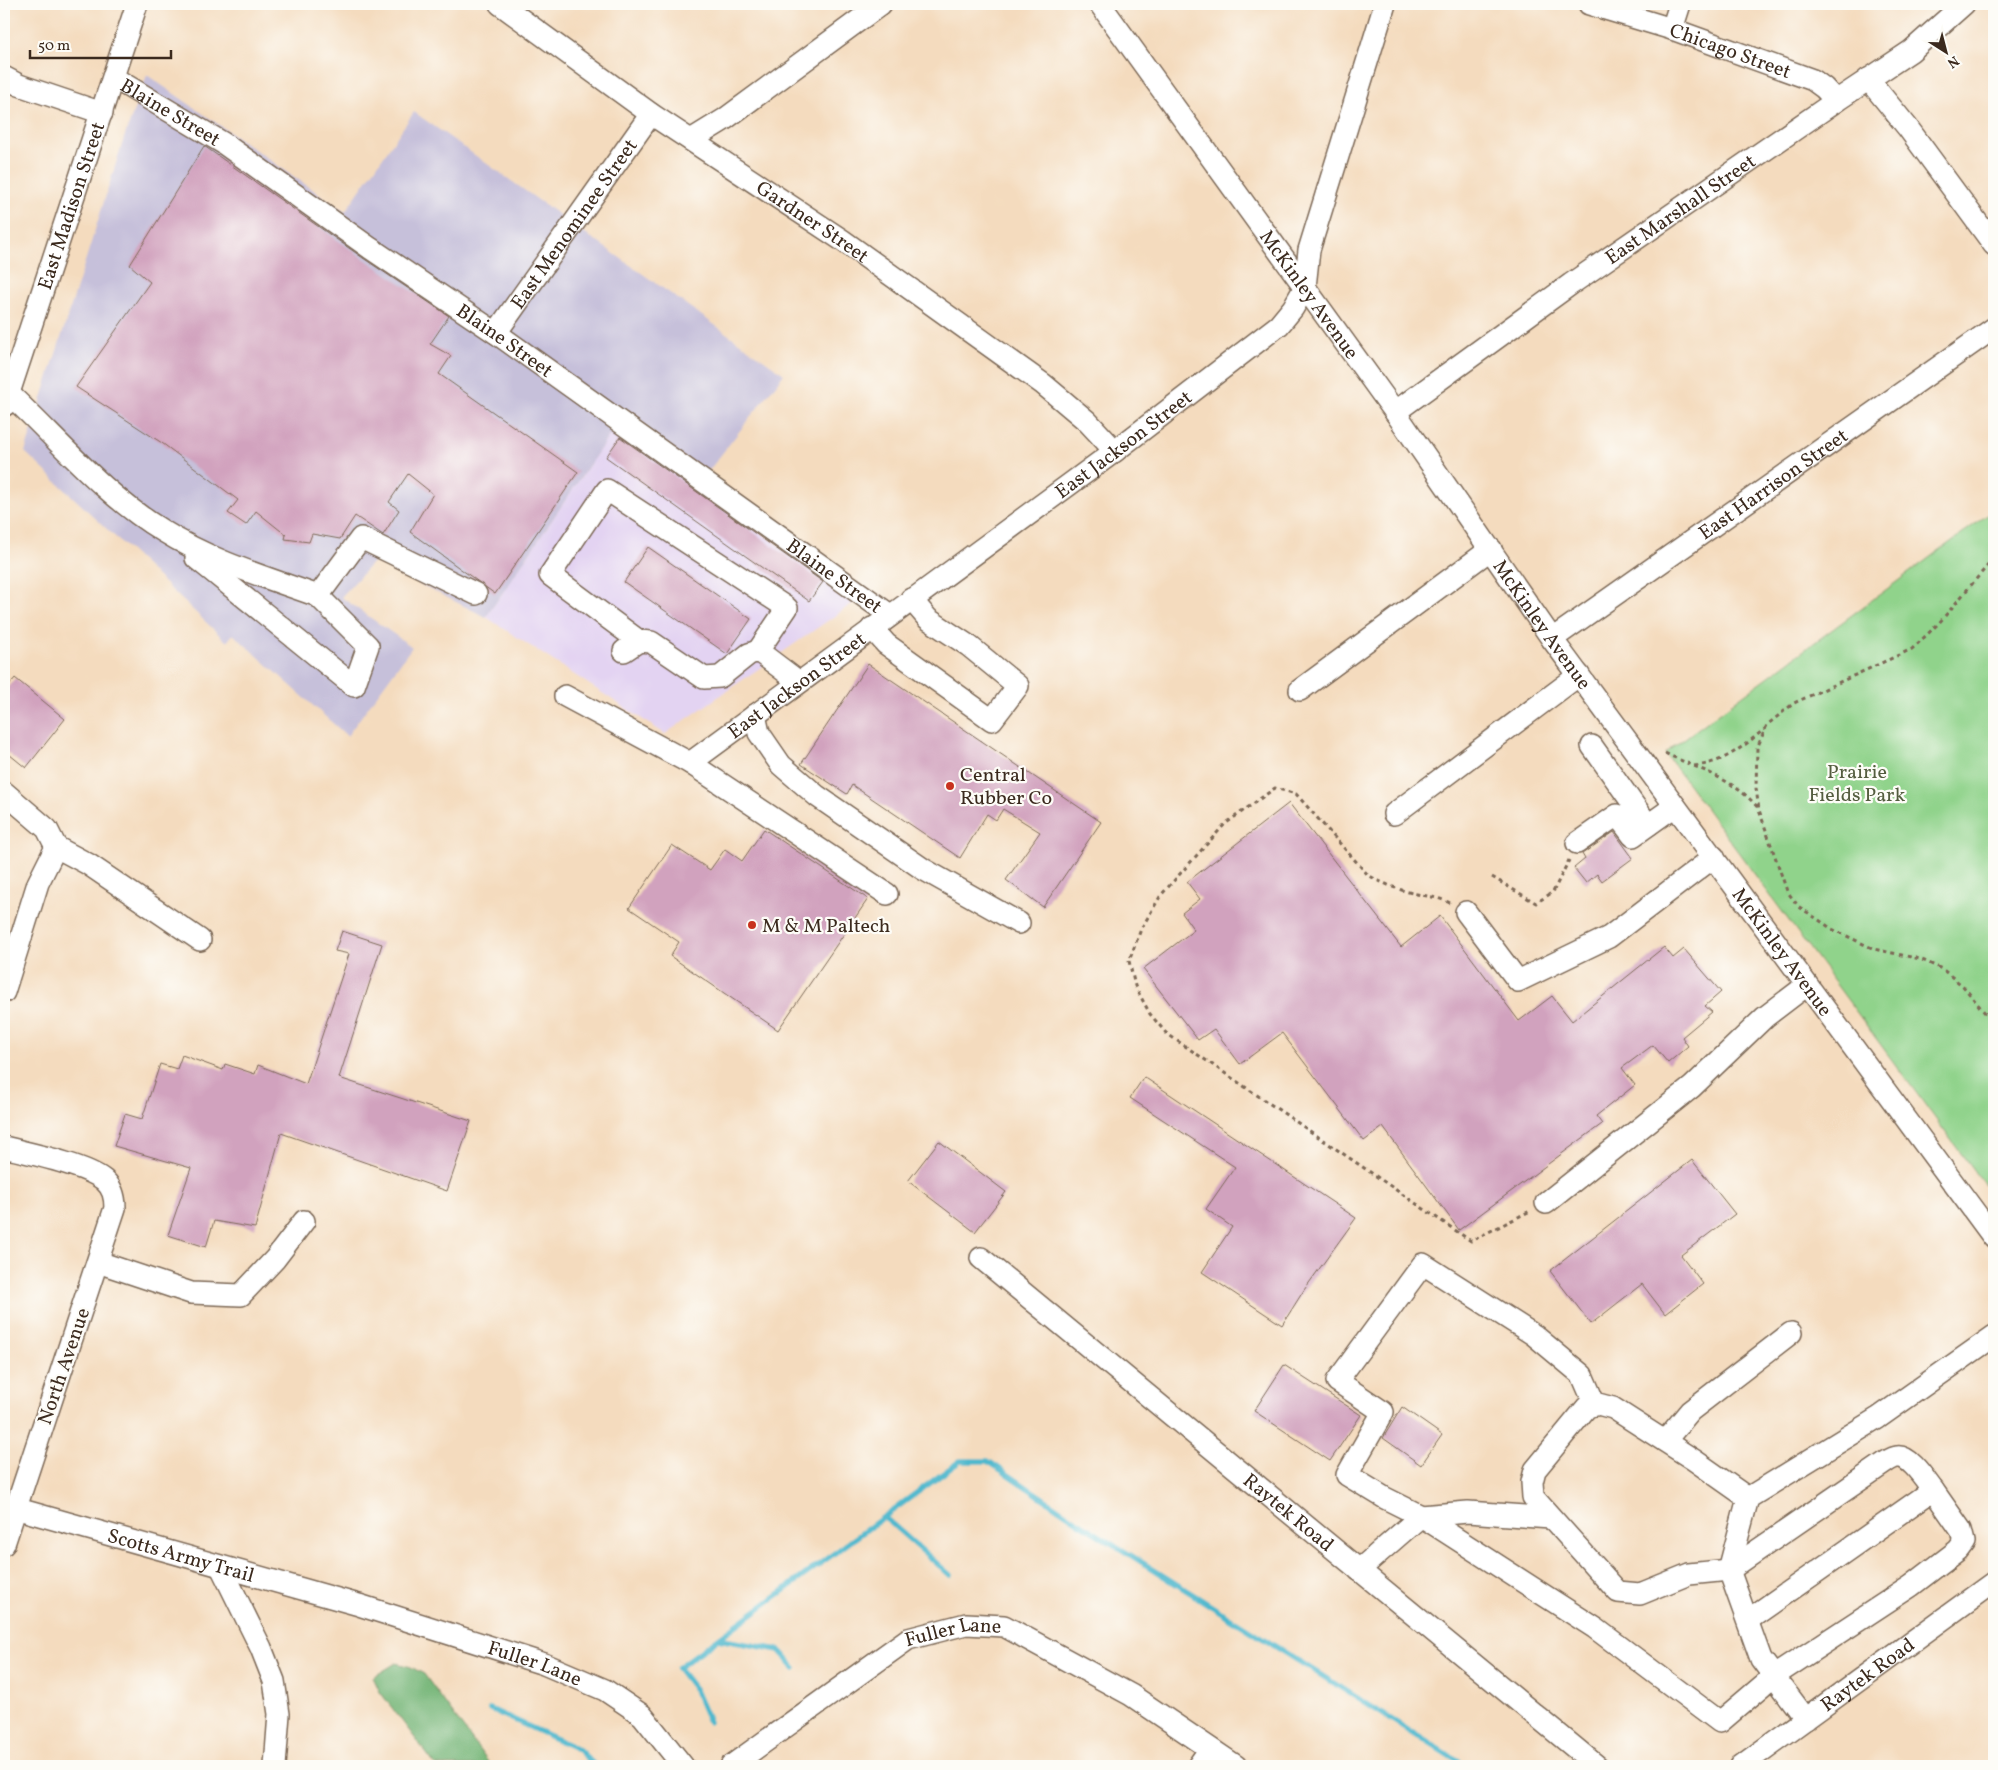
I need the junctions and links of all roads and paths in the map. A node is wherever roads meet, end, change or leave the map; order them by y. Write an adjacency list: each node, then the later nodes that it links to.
1 (137, 4): 11 (street, East Madison Street)
2 (500, 4): 15 (street, Gardner Street)
3 (881, 4): 16 (street)
4 (1100, 4): 18 (street, McKinley Avenue)
5 (1385, 4): 18 (street, East Jackson Street)
6 (1589, 4): 9 (street, Chicago Street)
7 (1680, 4): 9 (street)
8 (1964, 4): 12 (street, East Marshall Street)
9 (1672, 29): 13 (street, Chicago Street)
10 (4, 77): 14 (street)
11 (114, 78): 14 (street, East Madison Street); 20 (street, Blaine Street)
12 (1868, 79): 13 (street, East Marshall Street); 17 (street)
13 (1836, 101): 22 (street, East Marshall Street)
14 (102, 113): 21 (street, East Madison Street)
15 (651, 114): 16 (street, Gardner Street); 20 (street, East Menominee Street)
16 (691, 140): 23 (street, Gardner Street)
17 (1994, 245)
18 (1305, 287): 22 (street, McKinley Avenue); 23 (street, East Jackson Street)
19 (1994, 328): 32 (street, East Harrison Street)
20 (496, 334): 30 (street, Blaine Street)
21 (5, 397): 24 (street)
22 (1395, 412): 25 (street, McKinley Avenue)
23 (1115, 451): 29 (street, East Jackson Street)
24 (162, 531): 28 (street); 28 (street)
25 (1491, 549): 32 (street, McKinley Avenue); 36 (street)
26 (1994, 558): 39 (path)
27 (476, 594): 28 (street)
28 (318, 596)
29 (911, 599): 30 (street, East Jackson Street); 31 (street)
30 (890, 615): 31 (street, East Jackson Street)
31 (872, 628): 35 (street, East Jackson Street)
32 (1552, 639): 34 (street, McKinley Avenue)
33 (758, 651): 33 (street); 35 (street)
34 (1578, 675): 45 (street, McKinley Avenue); 47 (street)
35 (799, 682): 38 (street, East Jackson Street)
36 (1300, 690)
37 (565, 696): 42 (street)
38 (754, 715): 42 (street, East Jackson Street); 55 (street)
39 (1766, 727): 43 (path); 46 (path)
40 (1592, 746): 48 (street)
41 (1665, 753): 43 (path)
42 (690, 763): 53 (street)
43 (1692, 766): 46 (path)
44 (4, 792): 50 (street)
45 (1675, 806): 48 (street); 51 (street, McKinley Avenue)
46 (1759, 810): 59 (path)
47 (1394, 814)
48 (1648, 824): 49 (street)
49 (1577, 843): 52 (path)
50 (56, 847): 56 (street); 58 (street)
51 (1714, 858): 54 (street); 57 (street, McKinley Avenue)
52 (1492, 877)
53 (887, 894)
54 (1466, 912): 61 (path)
55 (1020, 923)
56 (200, 940)
57 (1807, 985): 61 (street); 63 (street, McKinley Avenue)
58 (4, 992)
59 (1994, 1024)
60 (4, 1147): 65 (street, North Avenue)
61 (1546, 1203)
62 (304, 1221): 65 (street)
63 (1994, 1238)
64 (980, 1258): 77 (street, Raytek Road)
65 (98, 1262): 72 (street, North Avenue)
66 (1790, 1333): 69 (street)
67 (1994, 1336): 71 (street)
68 (1595, 1405): 69 (street); 73 (street); 74 (street)
69 (1665, 1442): 71 (street)
70 (1933, 1490): 78 (street); 81 (street); 82 (street)
71 (1748, 1498): 78 (street)
72 (9, 1507): 75 (street, North Avenue); 76 (street, Scotts Army Trail)
73 (1421, 1516): 74 (street); 77 (street); 82 (street)
74 (1551, 1518): 78 (street)
75 (4, 1544)
76 (222, 1567): 80 (street, Scotts Army Trail); 85 (street)
77 (1359, 1570): 90 (street, Raytek Road)
78 (1729, 1570): 81 (street)
79 (1994, 1582): 83 (street, Raytek Road)
80 (359, 1605): 86 (street, Fuller Lane)
81 (1748, 1620): 82 (street)
82 (1774, 1676): 83 (street)
83 (1806, 1719): 91 (street, Raytek Road)
84 (1210, 1749): 87 (street, Fuller Lane); 88 (street); 89 (street, Fuller Lane)
85 (275, 1766)
86 (683, 1766)
87 (731, 1766)
88 (1198, 1766)
89 (1236, 1766)
90 (1597, 1766)
91 (1741, 1766)

